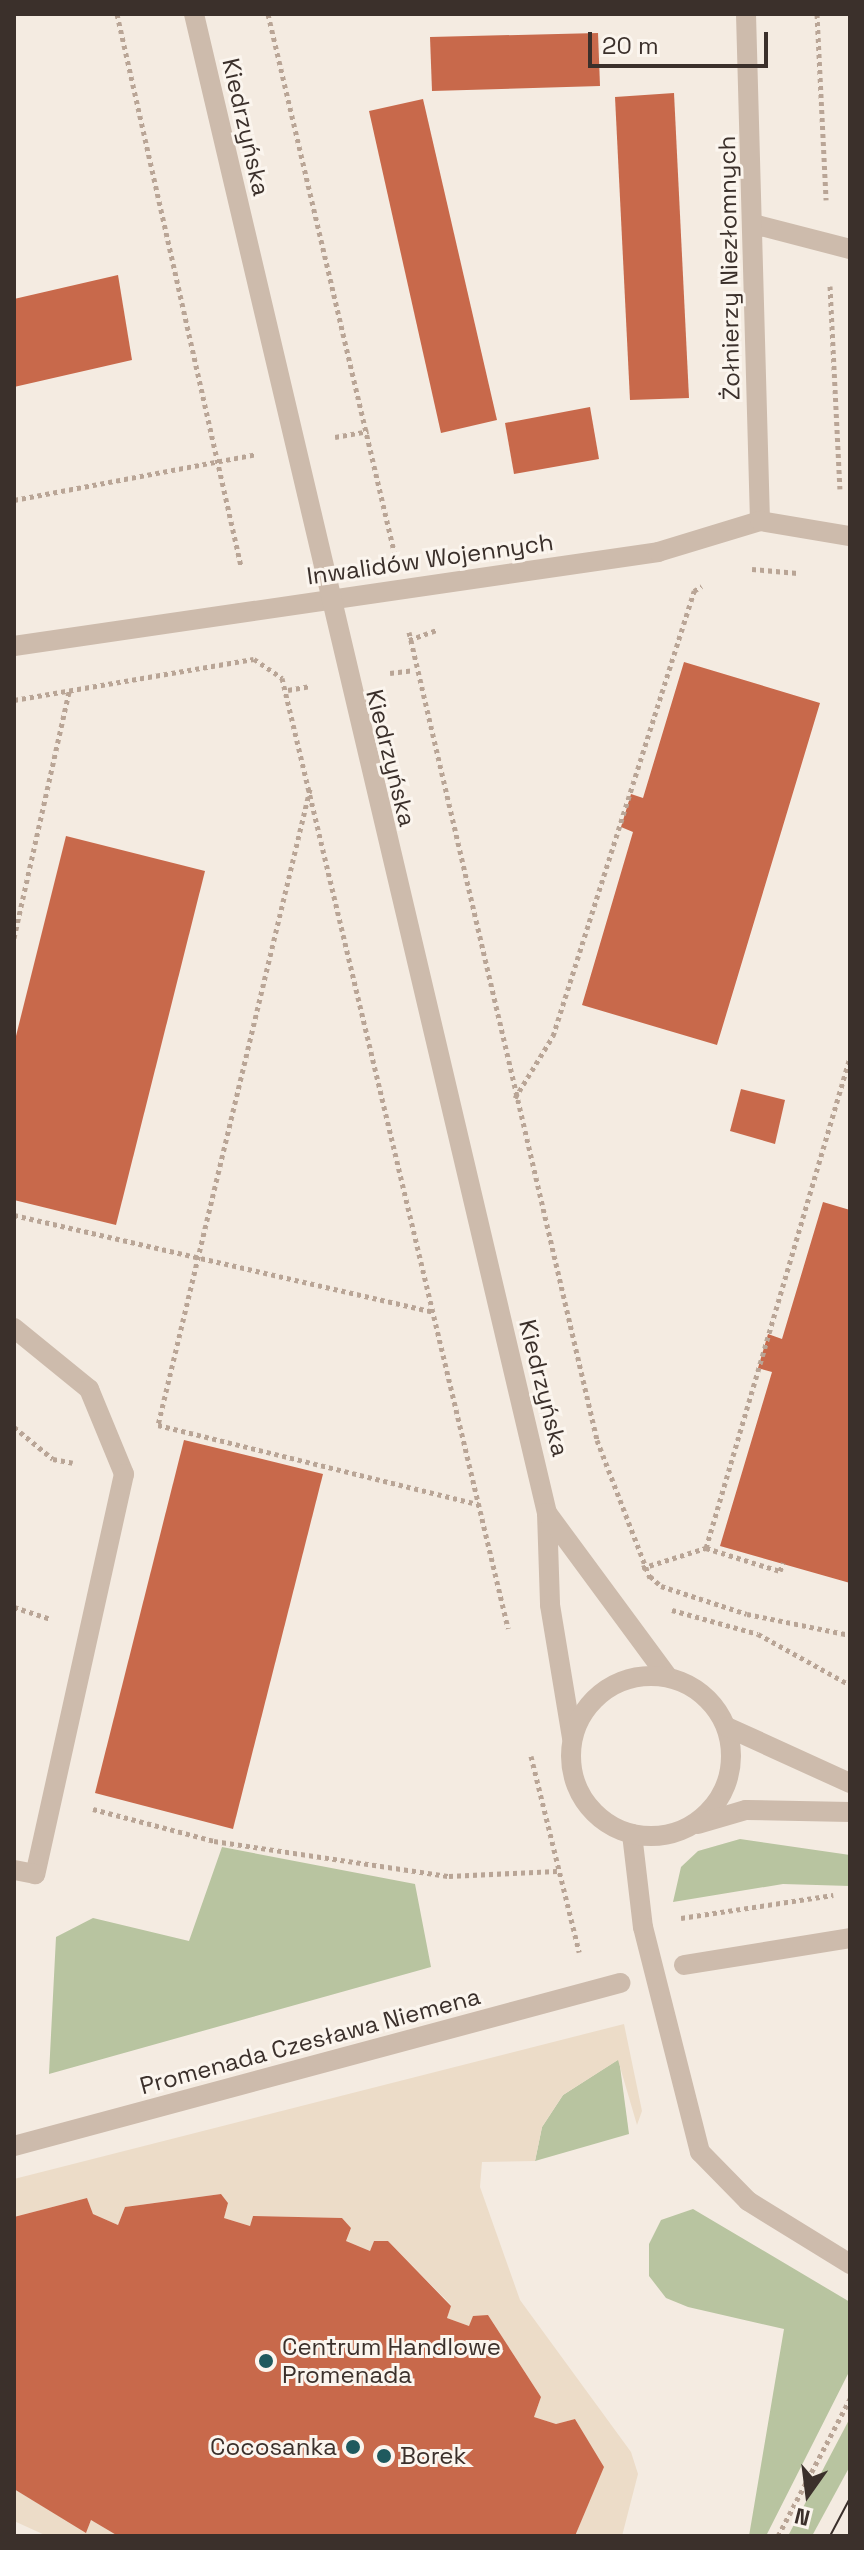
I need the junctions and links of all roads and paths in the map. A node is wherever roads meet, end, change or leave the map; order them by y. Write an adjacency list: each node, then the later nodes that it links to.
1 (117, 14): 12 (path)
2 (194, 14): 22 (street, Kiedrzyńska)
3 (268, 14): 9 (path)
4 (746, 14): 6 (street, Żołnierzy Niezłomnych)
5 (817, 14): 7 (path)
6 (757, 225): 7 (street); 15 (street, Żołnierzy Niezłomnych)
7 (828, 243): 8 (street); 13 (path)
8 (850, 249)
9 (368, 431): 10 (path); 17 (path)
10 (322, 439)
11 (266, 452): 12 (path)
12 (222, 463): 14 (path); 18 (path)
13 (850, 491)
14 (14, 500)
15 (760, 521): 16 (street, Inwalidów Wojennych); 22 (street, Inwalidów Wojennych)
16 (850, 536)
17 (395, 557)
18 (241, 566)
19 (745, 568): 20 (path)
20 (804, 574)
21 (717, 576): 34 (path)
22 (326, 600): 24 (street, Inwalidów Wojennych); 40 (street, Kiedrzyńska)
23 (409, 627): 25 (path)
24 (14, 646)
25 (413, 670): 26 (path); 34 (path)
26 (382, 674)
27 (317, 685): 28 (path)
28 (288, 690): 29 (path); 31 (path)
29 (69, 691): 30 (path); 32 (path)
30 (14, 700)
31 (311, 786): 36 (path); 37 (path)
32 (14, 938)
33 (850, 1057): 41 (path)
34 (515, 1098): 43 (path)
35 (14, 1215): 36 (path)
36 (198, 1258): 37 (path); 39 (path)
37 (433, 1312): 39 (path)
38 (14, 1328): 55 (street)
39 (478, 1504): 48 (path)
40 (547, 1513): 49 (street, Kiedrzyńska); 52 (street, Kiedrzyńska)
41 (706, 1548): 42 (path); 43 (path)
42 (783, 1563)
43 (645, 1567): 44 (path)
44 (649, 1575): 45 (path); 47 (path)
45 (652, 1592)
46 (659, 1600): 50 (path)
47 (850, 1635)
48 (510, 1639)
49 (668, 1677): 51 (street); 52 (street)
50 (850, 1685)
51 (727, 1727): 54 (street); 57 (street)
52 (572, 1738): 58 (street)
53 (530, 1747): 60 (path)
54 (850, 1783)
55 (54, 1788): 59 (street); 60 (path)
56 (850, 1812): 57 (street)
57 (694, 1825): 58 (street)
58 (632, 1834): 68 (street)
59 (14, 1870)
60 (557, 1871): 66 (path)
61 (850, 1897): 62 (path)
62 (676, 1919)
63 (850, 1938): 64 (street)
64 (684, 1965)
65 (620, 1983): 66 (street, Promenada Czesława Niemena)
66 (587, 1992): 67 (street, Promenada Czesława Niemena)
67 (14, 2146)
68 (850, 2264)
69 (850, 2399): 70 (path)
70 (778, 2536)

